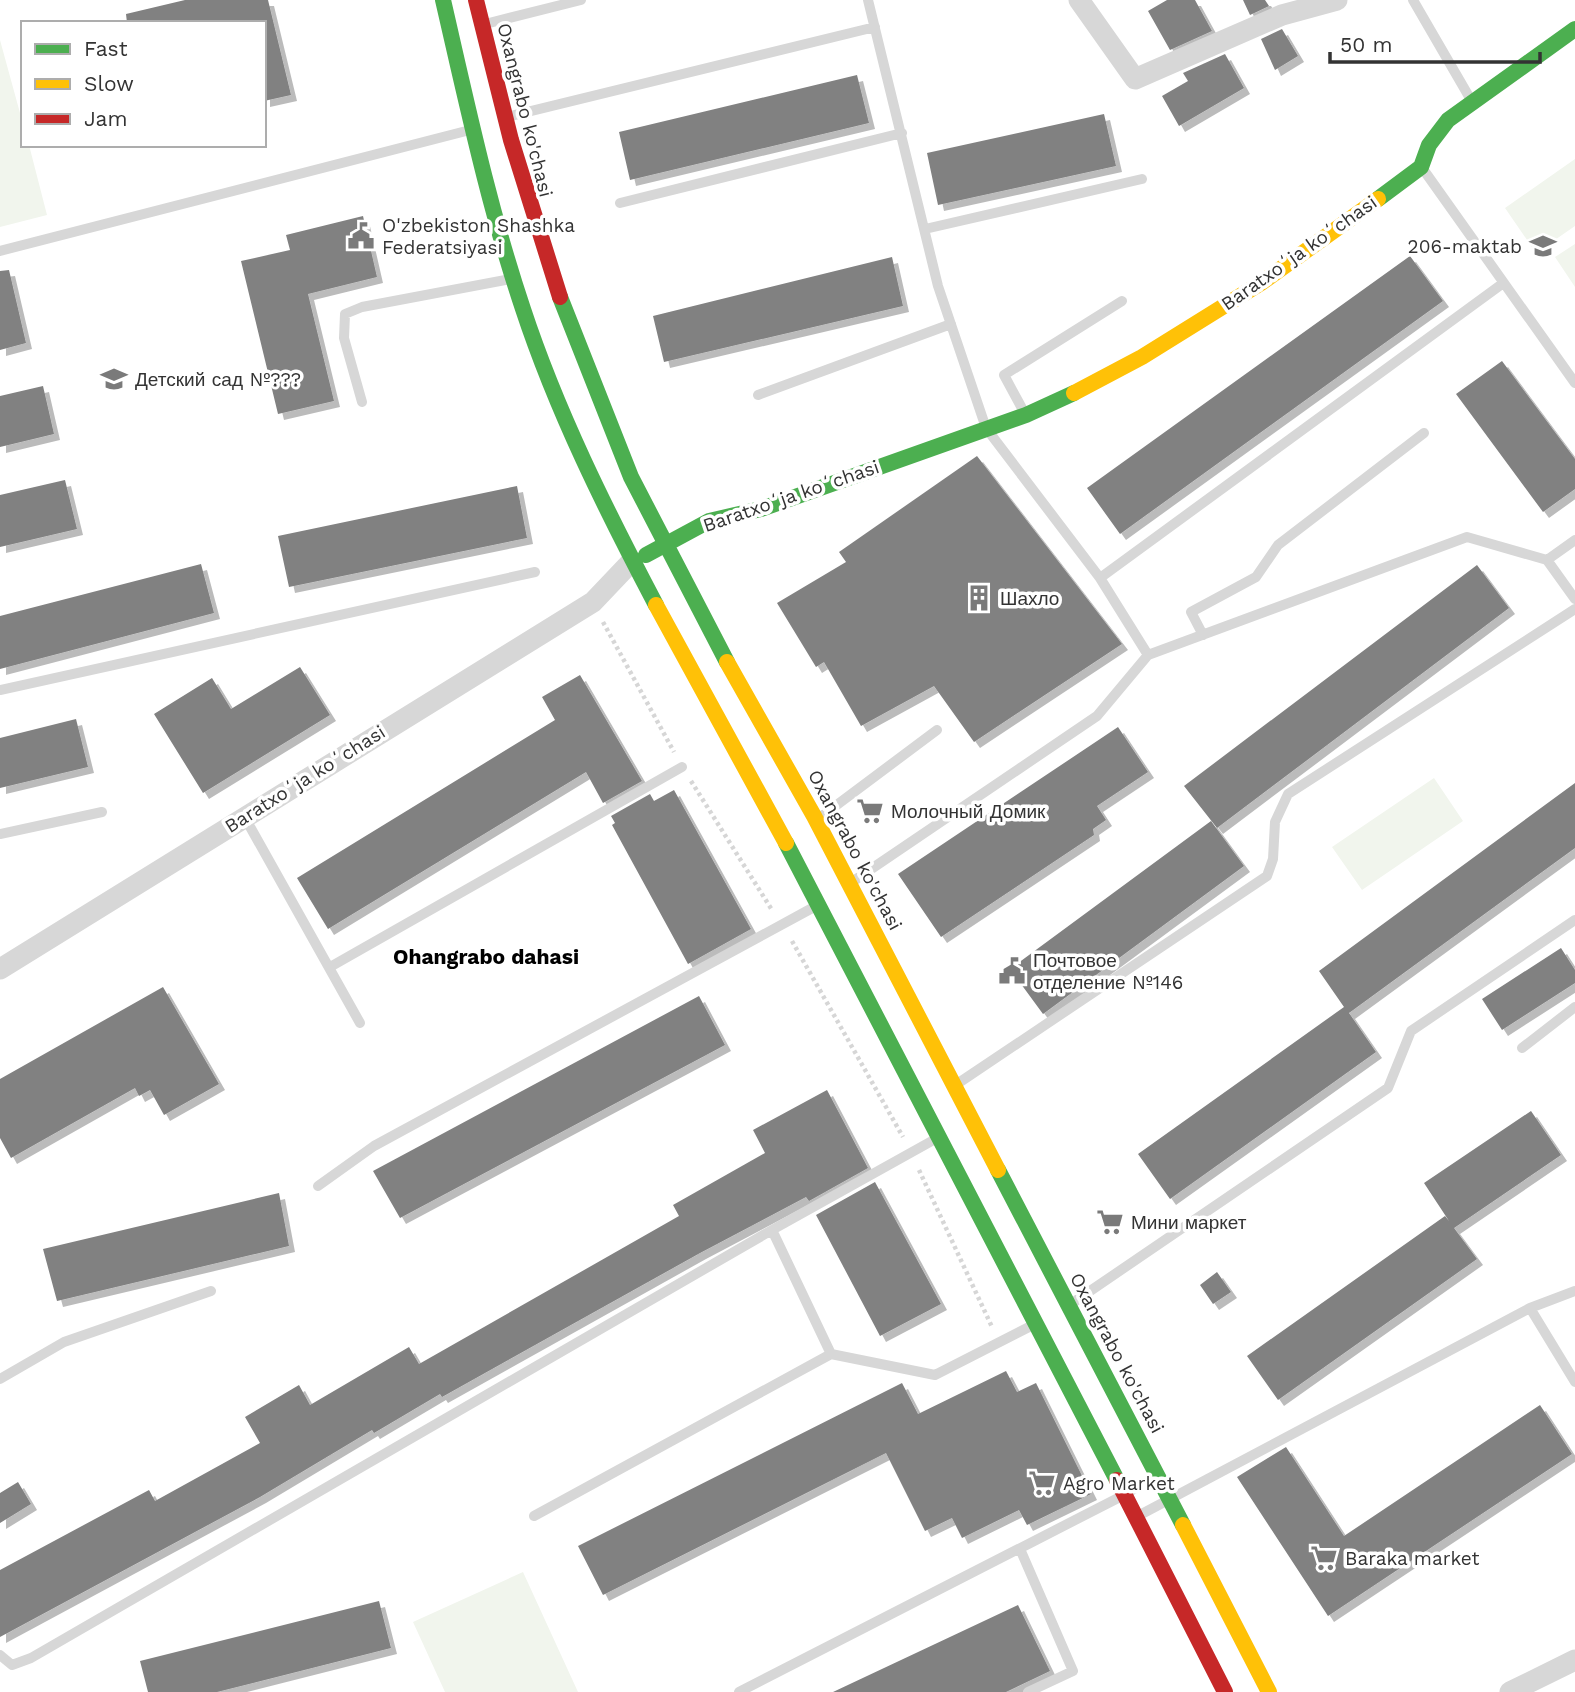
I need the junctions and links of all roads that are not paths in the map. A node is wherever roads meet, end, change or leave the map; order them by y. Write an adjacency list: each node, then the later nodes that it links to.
1 (443, 0): 13 (main road, Oxangrabo ko'chasi)
2 (476, 0): 8 (main road, Oxangrabo ko'chasi)
3 (581, 0): 8 (lane)
4 (868, 0): 9 (lane)
5 (1079, 0): 6 (street)
6 (1336, 0)
7 (1413, 0): 11 (lane)
8 (482, 25): 12 (main road, Oxangrabo ko'chasi)
9 (875, 27): 12 (lane); 14 (lane)
10 (1575, 29): 11 (main road, Baratxoʻja koʻchasi)
11 (1473, 103): 15 (main road, Baratxoʻja koʻchasi)
12 (503, 118): 31 (main road, Oxangrabo ko'chasi)
13 (473, 129): 19 (lane); 20 (main road, Oxangrabo ko'chasi)
14 (902, 133): 17 (lane); 18 (lane)
15 (1421, 167): 21 (lane); 27 (main road, Baratxoʻja koʻchasi)
16 (1142, 179): 18 (lane)
17 (620, 203)
18 (925, 229): 23 (lane)
19 (0, 251)
20 (514, 278): 26 (lane); 33 (main road, Oxangrabo ko'chasi)
21 (1502, 284): 24 (lane); 35 (lane)
22 (1122, 301): 27 (lane)
23 (951, 324): 25 (lane); 28 (lane)
24 (1575, 383)
25 (758, 395)
26 (362, 402)
27 (1026, 415): 28 (main road, Baratxoʻja koʻchasi)
28 (986, 428): 31 (main road, Baratxoʻja koʻchasi); 35 (lane)
29 (1424, 433): 38 (lane)
30 (1575, 540): 32 (lane)
31 (664, 545): 33 (main road, Baratxoʻja koʻchasi); 45 (main road, Oxangrabo ko'chasi)
32 (1547, 560): 36 (lane); 38 (lane)
33 (631, 562): 44 (street, Baratxoʻja koʻchasi); 47 (main road, Oxangrabo ko'chasi)
34 (535, 572): 40 (lane)
35 (1100, 578): 39 (lane)
36 (1575, 599)
37 (1575, 609): 54 (lane)
38 (1203, 635): 39 (lane)
39 (1148, 654): 47 (lane)
40 (0, 690)
41 (937, 730): 45 (lane)
42 (682, 766): 49 (lane)
43 (102, 812): 46 (lane)
44 (244, 816): 49 (lane); 50 (street, Baratxoʻja koʻchasi)
45 (816, 821): 47 (main road, Oxangrabo ko'chasi)
46 (0, 834)
47 (834, 894): 54 (main road, Oxangrabo ko'chasi); 55 (main road, Oxangrabo ko'chasi); 56 (lane)
48 (1575, 920): 60 (lane)
49 (330, 967): 52 (lane)
50 (0, 970)
51 (1575, 1007): 53 (lane)
52 (360, 1023)
53 (1522, 1048)
54 (954, 1086): 60 (main road, Oxangrabo ko'chasi)
55 (939, 1137): 57 (lane); 62 (main road, Oxangrabo ko'chasi)
56 (318, 1186)
57 (772, 1230): 63 (lane); 72 (lane)
58 (211, 1291): 64 (lane)
59 (1575, 1291): 61 (lane)
60 (1069, 1305): 66 (main road, Oxangrabo ko'chasi)
61 (1530, 1308): 65 (lane); 68 (lane)
62 (1036, 1324): 63 (lane); 67 (main road, Oxangrabo ko'chasi)
63 (831, 1354): 69 (lane)
64 (0, 1379)
65 (1575, 1382)
66 (1157, 1475): 67 (lane); 68 (main road, Oxangrabo ko'chasi)
67 (1124, 1494): 70 (main road, Oxangrabo ko'chasi); 71 (lane)
68 (1169, 1498): 70 (lane); 77 (main road, Oxangrabo ko'chasi)
69 (534, 1516)
70 (1136, 1517): 76 (main road, Oxangrabo ko'chasi)
71 (1020, 1549): 74 (lane); 75 (lane)
72 (0, 1655)
73 (1575, 1660): 78 (street)
74 (739, 1692)
75 (1028, 1692)
76 (1225, 1692)
77 (1269, 1692)
78 (1510, 1692)

